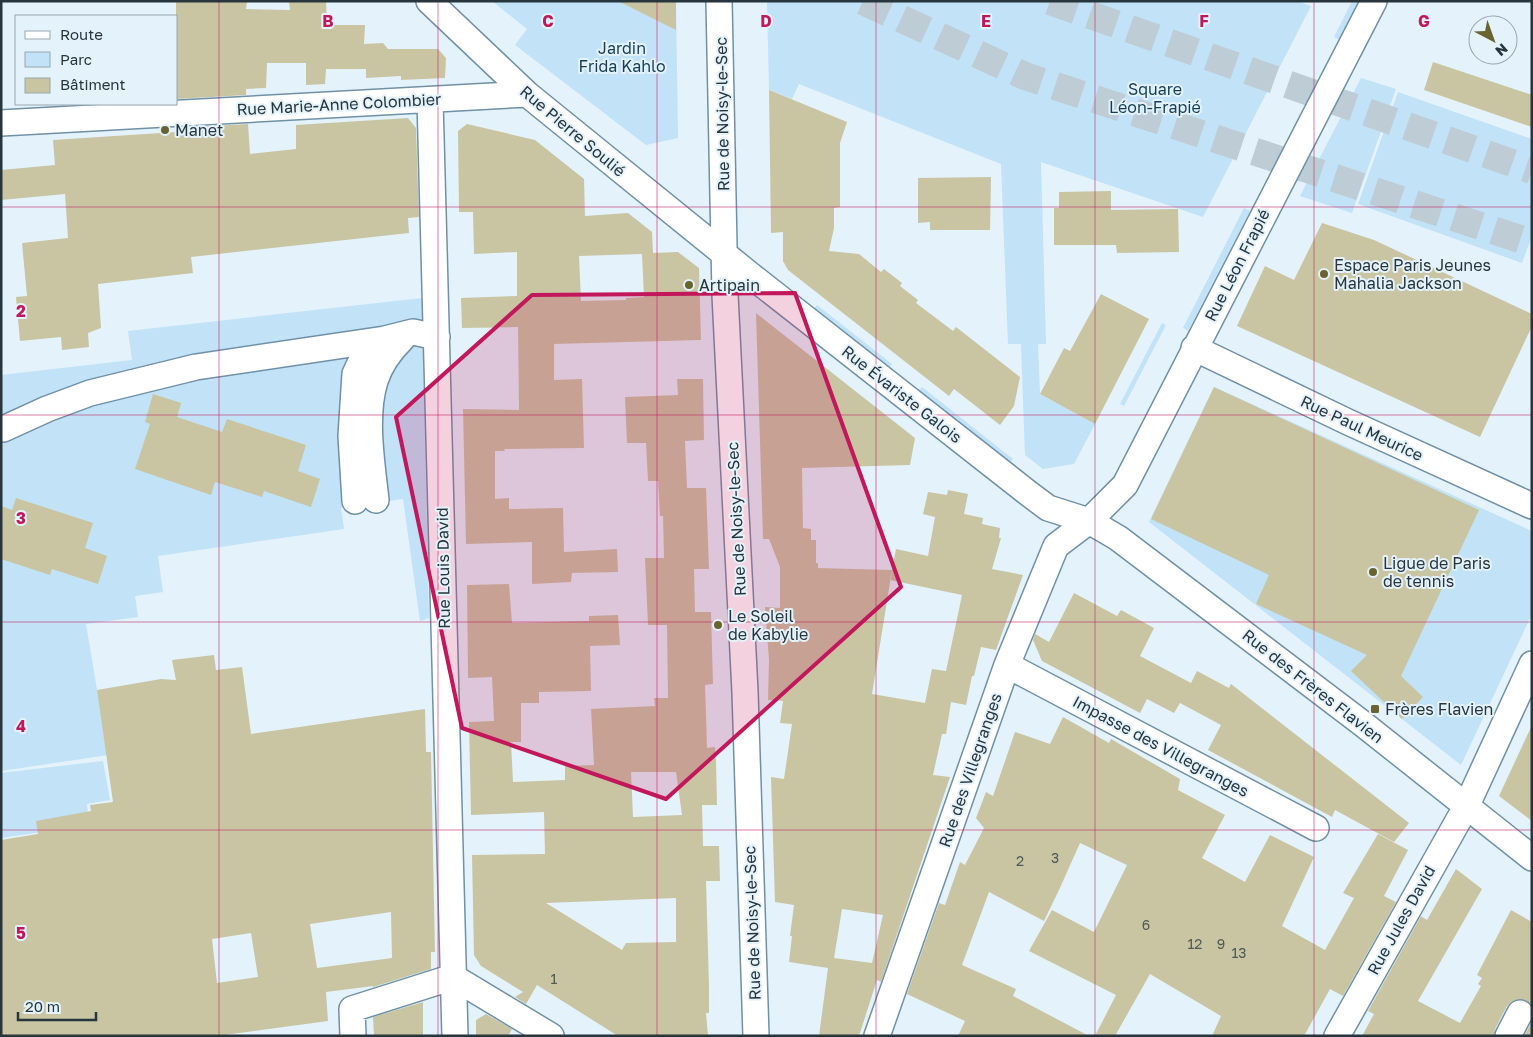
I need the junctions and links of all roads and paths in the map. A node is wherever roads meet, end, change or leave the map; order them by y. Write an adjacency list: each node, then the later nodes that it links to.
1 (430, 1): 4 (street, Rue Pierre Soulié)
2 (719, 1): 7 (street, Rue de Noisy-le-Sec)
3 (1374, 1): 9 (street, Rue Léon Frapié)
4 (527, 94): 5 (street, Rue Marie-Anne Colombier); 7 (street, Rue Pierre Soulié)
5 (430, 100): 6 (street, Rue Marie-Anne Colombier); 8 (street, Rue Louis David)
6 (1, 123)
7 (724, 253): 13 (street, Rue Évariste Galois); 24 (street, Rue de Noisy-le-Sec)
8 (413, 336): 10 (street); 11 (street); 19 (street, Rue Louis David)
9 (1194, 348): 12 (street, Rue Paul Meurice); 13 (street, Rue Léon Frapié)
10 (3, 429)
11 (365, 501)
12 (1532, 506)
13 (1088, 521): 15 (street, Rue des Villegranges); 16 (street, Rue des Frères Flavien)
14 (1532, 664): 16 (street, Rue Jules David)
15 (1007, 665): 17 (street, Impasse des Villegranges); 25 (street, Rue des Villegranges)
16 (1466, 805): 18 (street, Rue des Frères Flavien); 26 (street, Rue Jules David)
17 (1316, 828)
18 (1532, 858)
19 (453, 977): 21 (street); 22 (street, Rue Louis David); 23 (street)
20 (1520, 1013): 27 (street)
21 (353, 1036)
22 (455, 1036)
23 (551, 1036)
24 (756, 1036)
25 (877, 1036)
26 (1336, 1036)
27 (1508, 1036)

